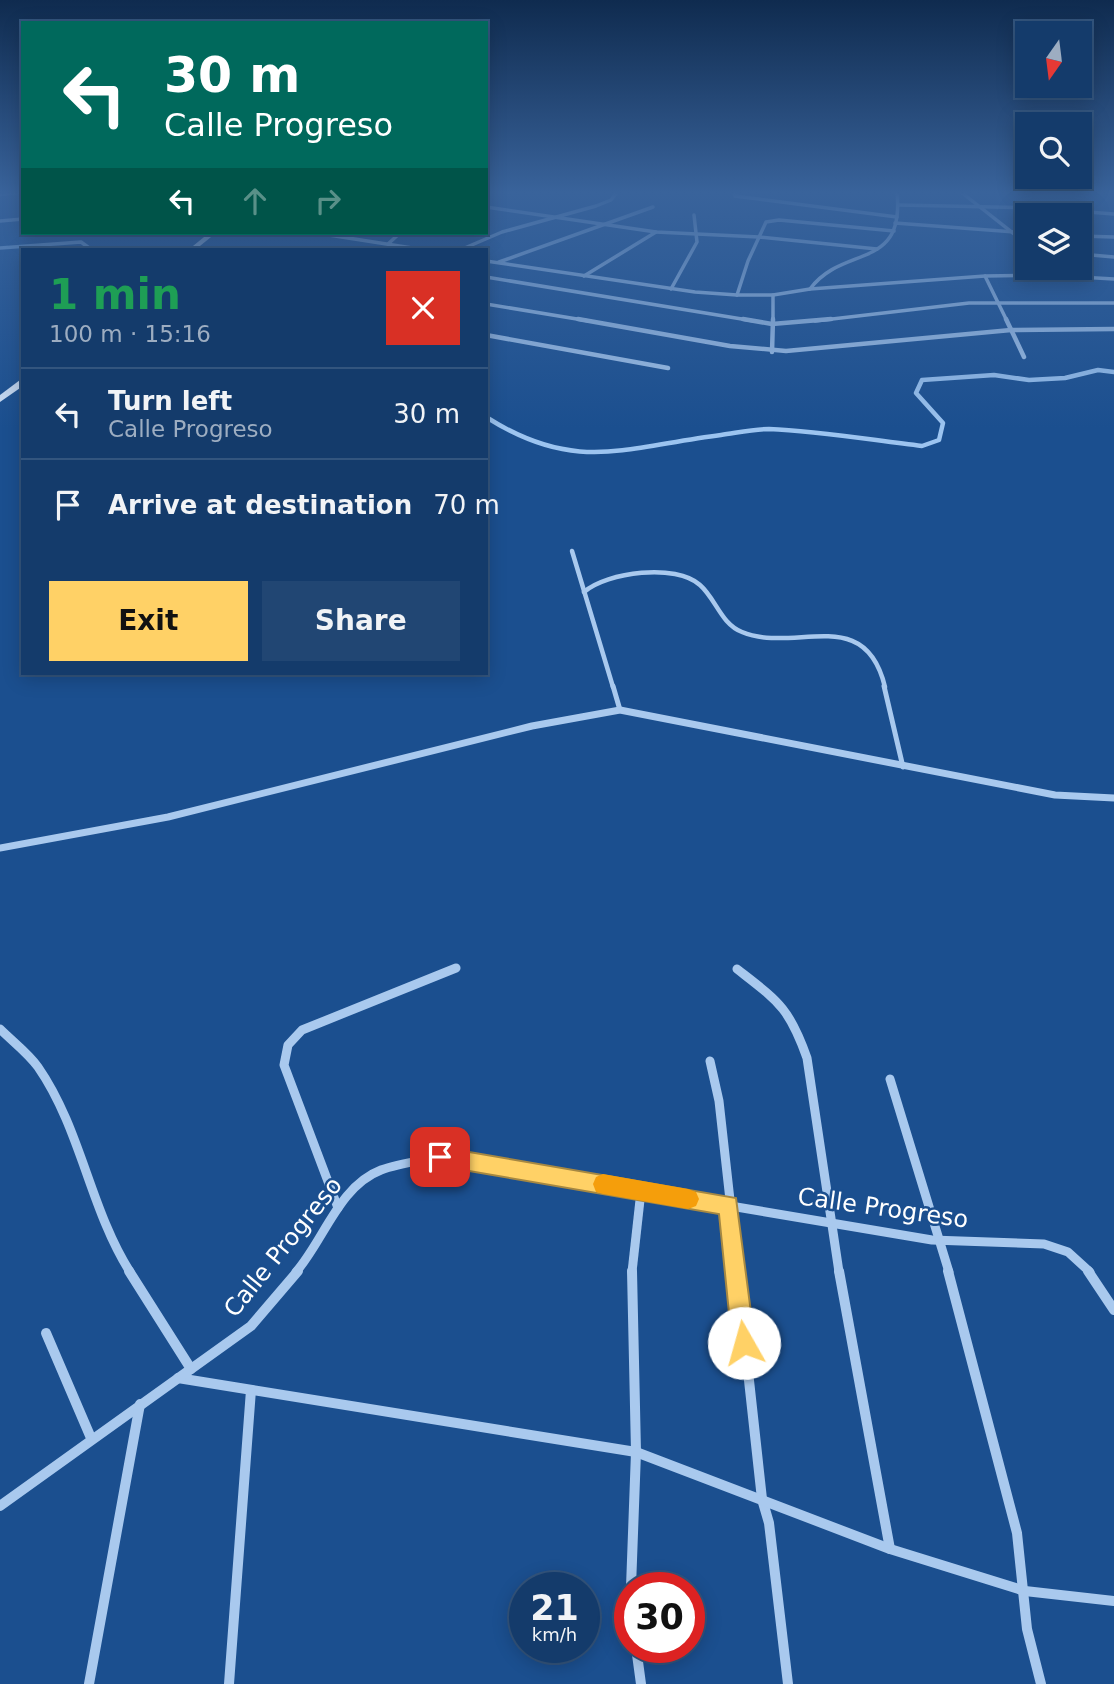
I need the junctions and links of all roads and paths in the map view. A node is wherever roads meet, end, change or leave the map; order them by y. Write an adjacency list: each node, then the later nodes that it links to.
1 (549, 271): 6 (street)
2 (592, 271): 6 (street)
3 (681, 271): 12 (street)
4 (746, 271): 14 (street)
5 (826, 271): 13 (street)
6 (583, 276): 12 (street)
7 (985, 276): 8 (street); 13 (street); 16 (street)
8 (1015, 276)
9 (488, 277): 19 (street)
10 (1092, 278): 11 (street)
11 (1114, 279)
12 (671, 289): 14 (street)
13 (810, 289): 15 (street)
14 (737, 295): 15 (street)
15 (773, 295): 19 (street)
16 (998, 302): 17 (street); 19 (street); 20 (street)
17 (1114, 303)
18 (488, 304): 23 (street)
19 (772, 324): 23 (street)
20 (1011, 330): 21 (street); 23 (street); 24 (street)
21 (1114, 330)
22 (488, 335): 25 (street)
23 (772, 352)
24 (1024, 358)
25 (668, 368)
26 (21, 383): 27 (main road)
27 (0, 399)
28 (572, 551): 29 (lane)
29 (584, 592): 30 (lane); 31 (lane)
30 (620, 710): 31 (street); 33 (street)
31 (904, 767): 32 (street)
32 (1114, 798)
33 (0, 848)
34 (456, 968): 41 (street)
35 (737, 969): 42 (street)
36 (0, 1029): 46 (street)
37 (710, 1061): 40 (street)
38 (890, 1079): 43 (street)
39 (641, 1191): 40 (street, Calle Progreso); 41 (street, Calle Progreso); 51 (street)
40 (729, 1206): 42 (street, Calle Progreso); 52 (street)
41 (338, 1208): 46 (street, Calle Progreso)
42 (830, 1223): 43 (street, Calle Progreso); 54 (street)
43 (941, 1242): 44 (street, Calle Progreso); 56 (street)
44 (1114, 1310)
45 (47, 1333): 50 (street)
46 (191, 1369): 47 (street, Calle Progreso)
47 (177, 1378): 48 (street); 49 (street, Calle Progreso)
48 (251, 1390): 51 (street); 60 (street)
49 (140, 1404): 50 (street, Calle Progreso); 59 (street)
50 (91, 1438): 53 (street, Calle Progreso)
51 (636, 1452): 52 (street); 55 (street)
52 (762, 1499): 54 (street); 62 (street)
53 (0, 1506)
54 (890, 1549): 56 (street)
55 (631, 1572)
56 (1025, 1591): 57 (street); 63 (street)
57 (1114, 1601)
58 (638, 1663): 61 (street)
59 (89, 1684)
60 (229, 1684)
61 (641, 1684)
62 (788, 1684)
63 (1041, 1684)

